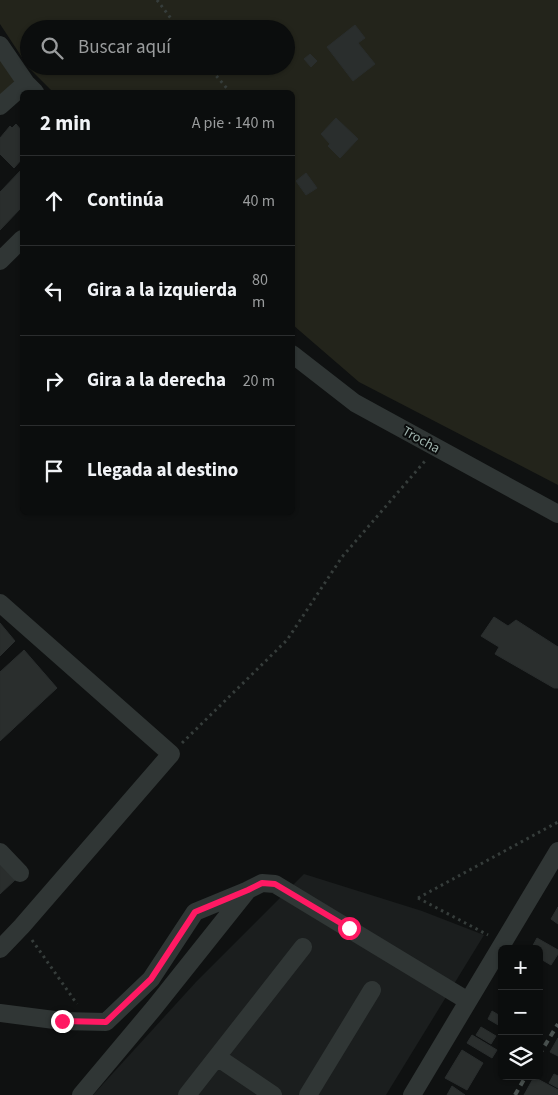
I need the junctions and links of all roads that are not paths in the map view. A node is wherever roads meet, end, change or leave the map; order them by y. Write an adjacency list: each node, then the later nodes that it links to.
1 (0, 45): 2 (street)
2 (20, 74)
3 (21, 75): 4 (street)
4 (30, 88)
5 (20, 94): 6 (street)
6 (0, 106)
7 (20, 241): 8 (street)
8 (0, 261)
9 (295, 356): 10 (street, Trocha)
10 (558, 514)
11 (0, 603): 17 (street)
12 (558, 851): 19 (street)
13 (0, 852): 14 (street)
14 (20, 873)
15 (248, 890): 19 (street); 20 (street); 22 (street)
16 (303, 947): 21 (street)
17 (0, 949)
18 (372, 990): 25 (street)
19 (468, 1001): 26 (street)
20 (0, 1013)
21 (217, 1057): 23 (street); 24 (street)
22 (82, 1095)
23 (187, 1095)
24 (272, 1095)
25 (308, 1095)
26 (412, 1095)

